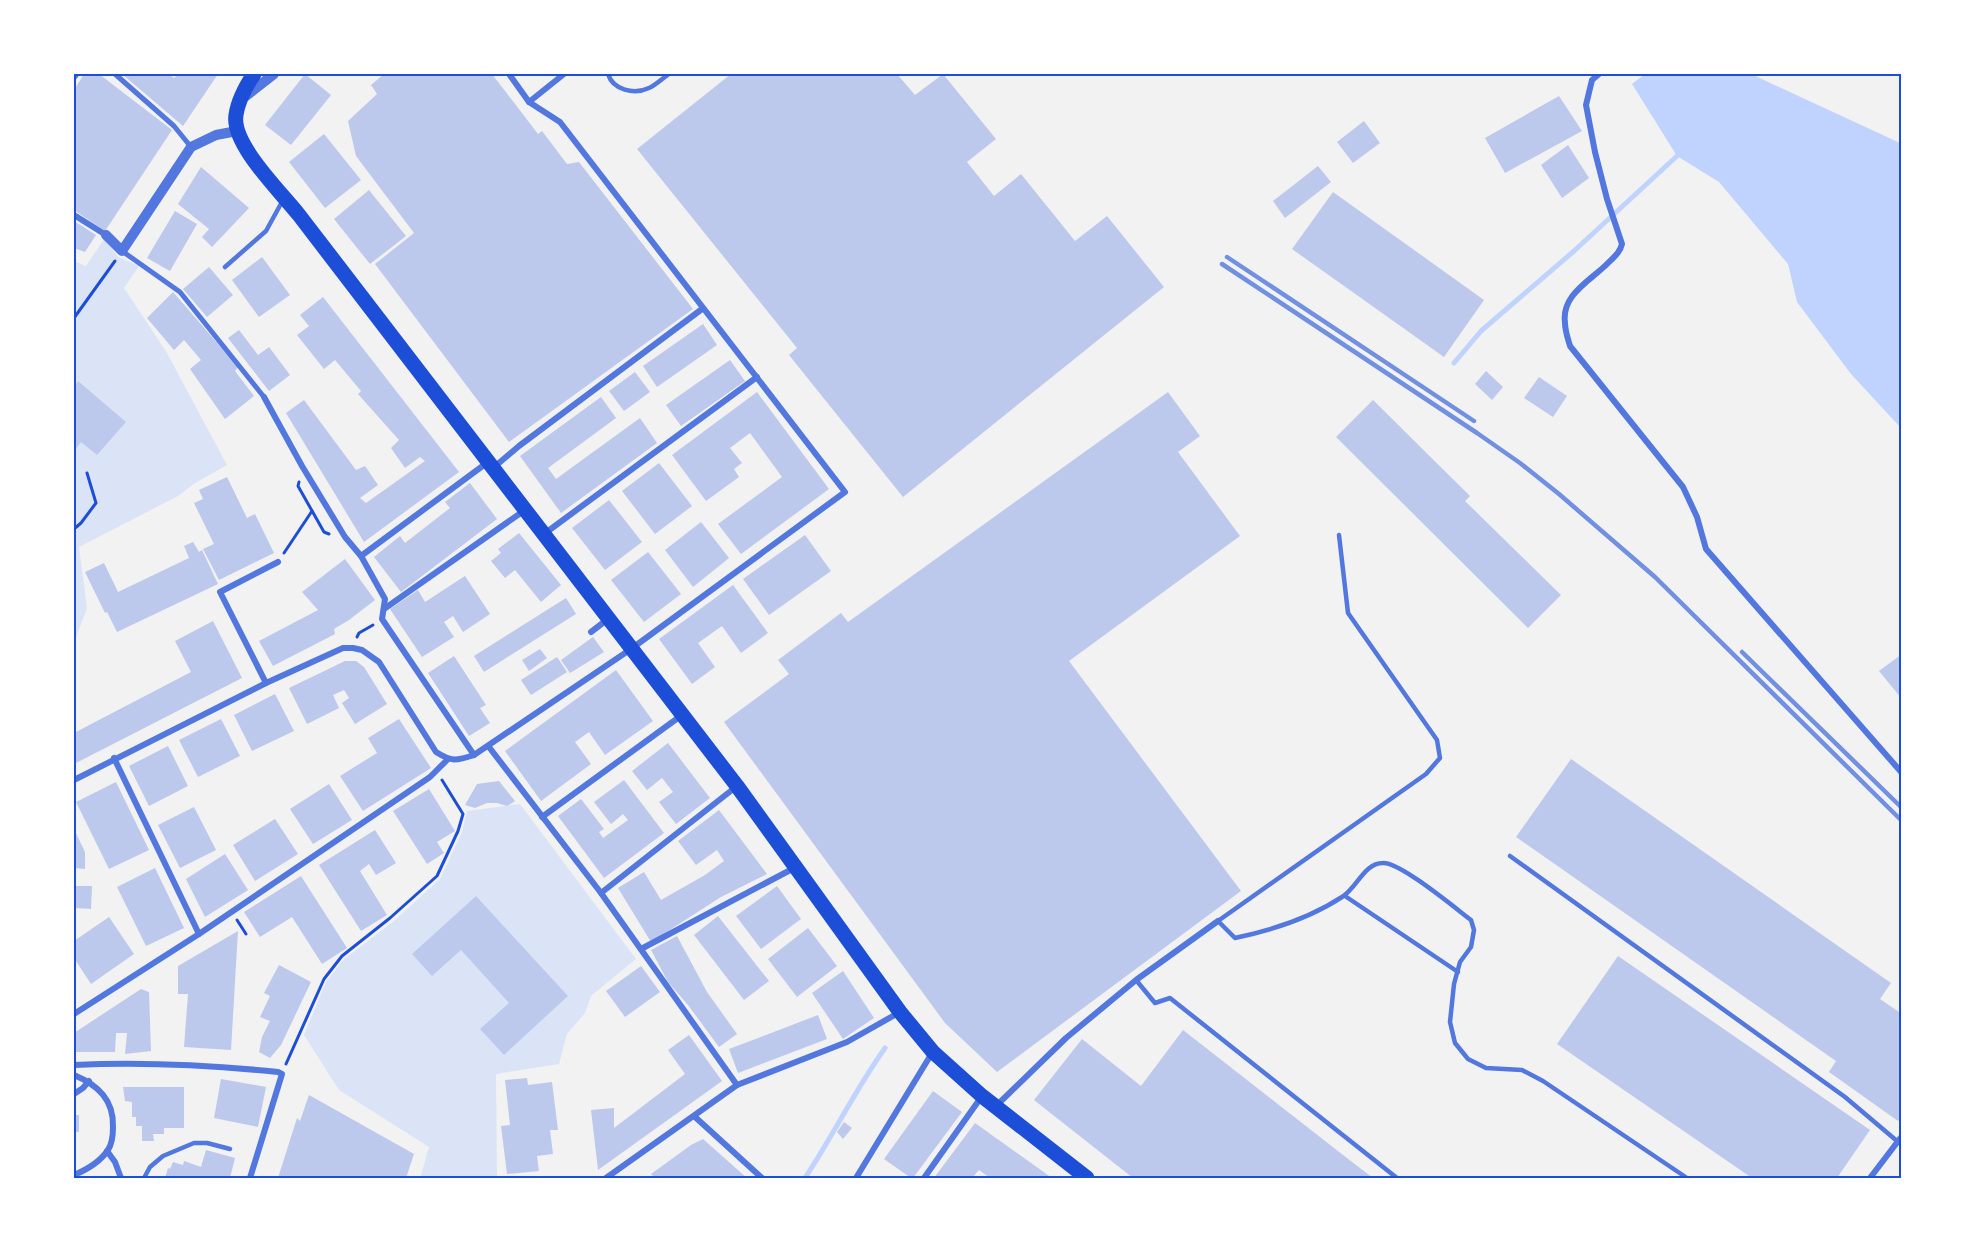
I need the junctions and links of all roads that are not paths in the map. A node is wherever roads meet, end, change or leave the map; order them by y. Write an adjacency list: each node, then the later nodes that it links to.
1 (77, 74): 10 (street)
2 (115, 74): 14 (street)
3 (254, 74): 11 (main road)
4 (274, 74): 11 (street)
5 (509, 74): 12 (street)
6 (564, 74): 12 (street)
7 (608, 74): 8 (lane)
8 (669, 74)
9 (1599, 74): 39 (street)
10 (74, 78)
11 (239, 102): 13 (main road)
12 (530, 102): 20 (street)
13 (236, 124): 14 (street); 15 (main road)
14 (191, 147): 18 (street)
15 (285, 197): 19 (lane); 23 (main road)
16 (74, 215): 17 (street)
17 (106, 235): 18 (street)
18 (120, 254): 22 (street)
19 (225, 267)
20 (702, 309): 21 (street); 23 (street)
21 (757, 377): 25 (street); 32 (street)
22 (264, 397): 27 (street)
23 (491, 465): 24 (main road); 27 (street)
24 (525, 510): 25 (main road); 29 (street)
25 (543, 534): 30 (main road)
26 (1339, 535): 47 (lane)
27 (361, 556): 29 (street)
28 (278, 562): 33 (street)
29 (384, 609): 36 (street)
30 (608, 618): 31 (street); 32 (main road)
31 (591, 632)
32 (631, 648): 34 (main road); 35 (street)
33 (266, 683): 37 (street); 38 (street)
34 (682, 715): 41 (main road); 42 (street)
35 (489, 747): 36 (street); 42 (street)
36 (474, 755): 38 (street)
37 (114, 758): 40 (street); 48 (street)
38 (448, 759): 48 (street)
39 (1902, 773)
40 (74, 780)
41 (737, 786): 44 (main road); 45 (street)
42 (542, 817): 45 (street)
43 (1510, 855): 63 (lane)
44 (797, 867): 49 (street); 52 (main road)
45 (601, 893): 49 (street)
46 (1345, 896): 47 (lane); 50 (lane); 50 (lane)
47 (1218, 921): 51 (street)
48 (199, 934): 53 (street)
49 (641, 949): 58 (street)
50 (1458, 972): 77 (lane)
51 (1136, 980): 61 (street); 76 (lane)
52 (900, 1012): 54 (main road); 58 (street)
53 (74, 1014)
54 (933, 1052): 60 (main road); 74 (street)
55 (74, 1065): 71 (street)
56 (74, 1075): 57 (street)
57 (89, 1081): 59 (street); 65 (street)
58 (737, 1085): 62 (street)
59 (74, 1094)
60 (982, 1096): 61 (main road); 75 (street)
61 (995, 1107): 68 (main road)
62 (694, 1116): 72 (street); 73 (street)
63 (1899, 1138): 78 (street)
64 (230, 1149): 70 (lane)
65 (107, 1151): 66 (street); 67 (street)
66 (74, 1175)
67 (120, 1178): 69 (lane)
68 (1084, 1178)
69 (128, 1179)
70 (144, 1179)
71 (250, 1179)
72 (606, 1179)
73 (762, 1179)
74 (856, 1179)
75 (924, 1179)
76 (1397, 1179)
77 (1687, 1179)
78 (1870, 1179)

